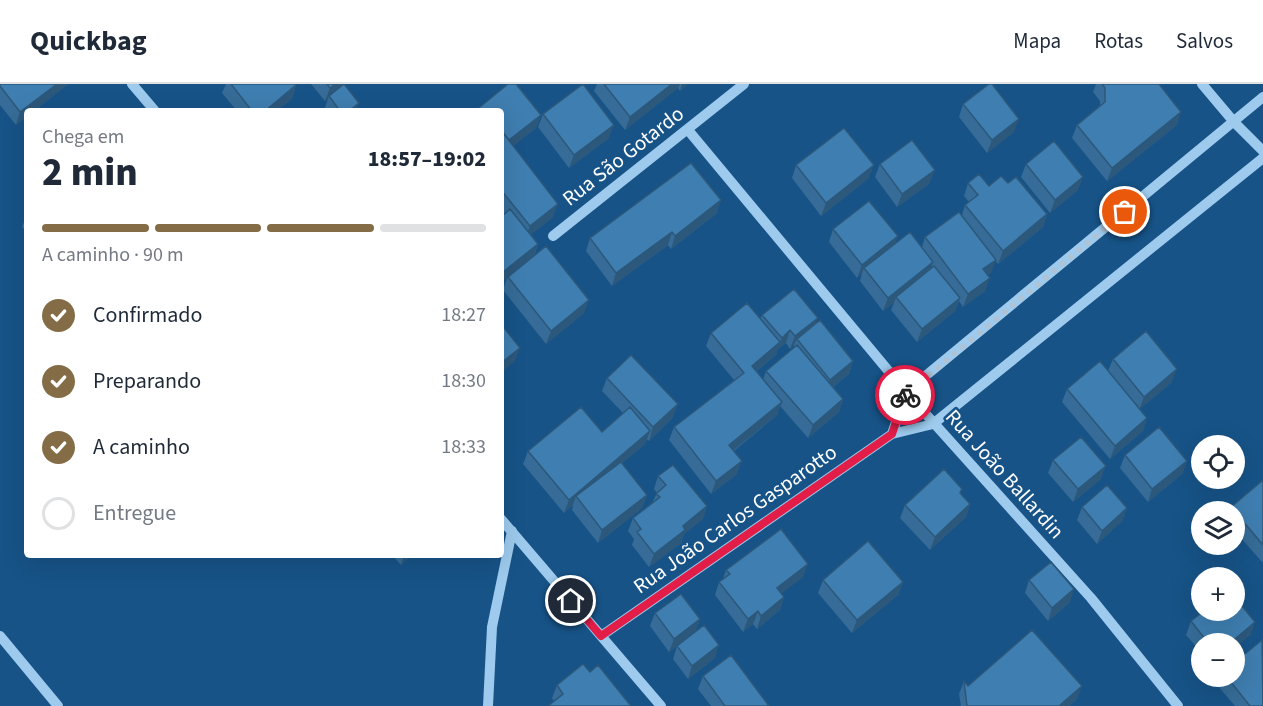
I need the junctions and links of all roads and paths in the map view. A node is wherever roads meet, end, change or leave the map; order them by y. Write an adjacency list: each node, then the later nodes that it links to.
1 (132, 84): 5 (street)
2 (744, 84): 7 (street, Rua São Gotardo)
3 (1202, 84): 6 (street)
4 (1263, 97): 6 (street)
5 (152, 108)
6 (1234, 122): 8 (street); 11 (street)
7 (688, 130): 10 (street, Rua São Gotardo); 11 (street, Rua João Ballardin)
8 (1263, 151)
9 (1263, 158): 12 (street, Rua João Carlos Gasparotto)
10 (553, 236)
11 (906, 392): 12 (street, Rua João Ballardin); 13 (street)
12 (933, 424): 13 (street, Rua João Carlos Gasparotto); 21 (street, Rua João Ballardin)
13 (892, 434): 17 (street, Rua João Carlos Gasparotto)
14 (504, 522): 15 (street)
15 (512, 531): 17 (street); 19 (street)
16 (0, 636): 18 (street)
17 (601, 636): 20 (street)
18 (58, 706)
19 (488, 706)
20 (661, 706)
21 (1178, 706)

